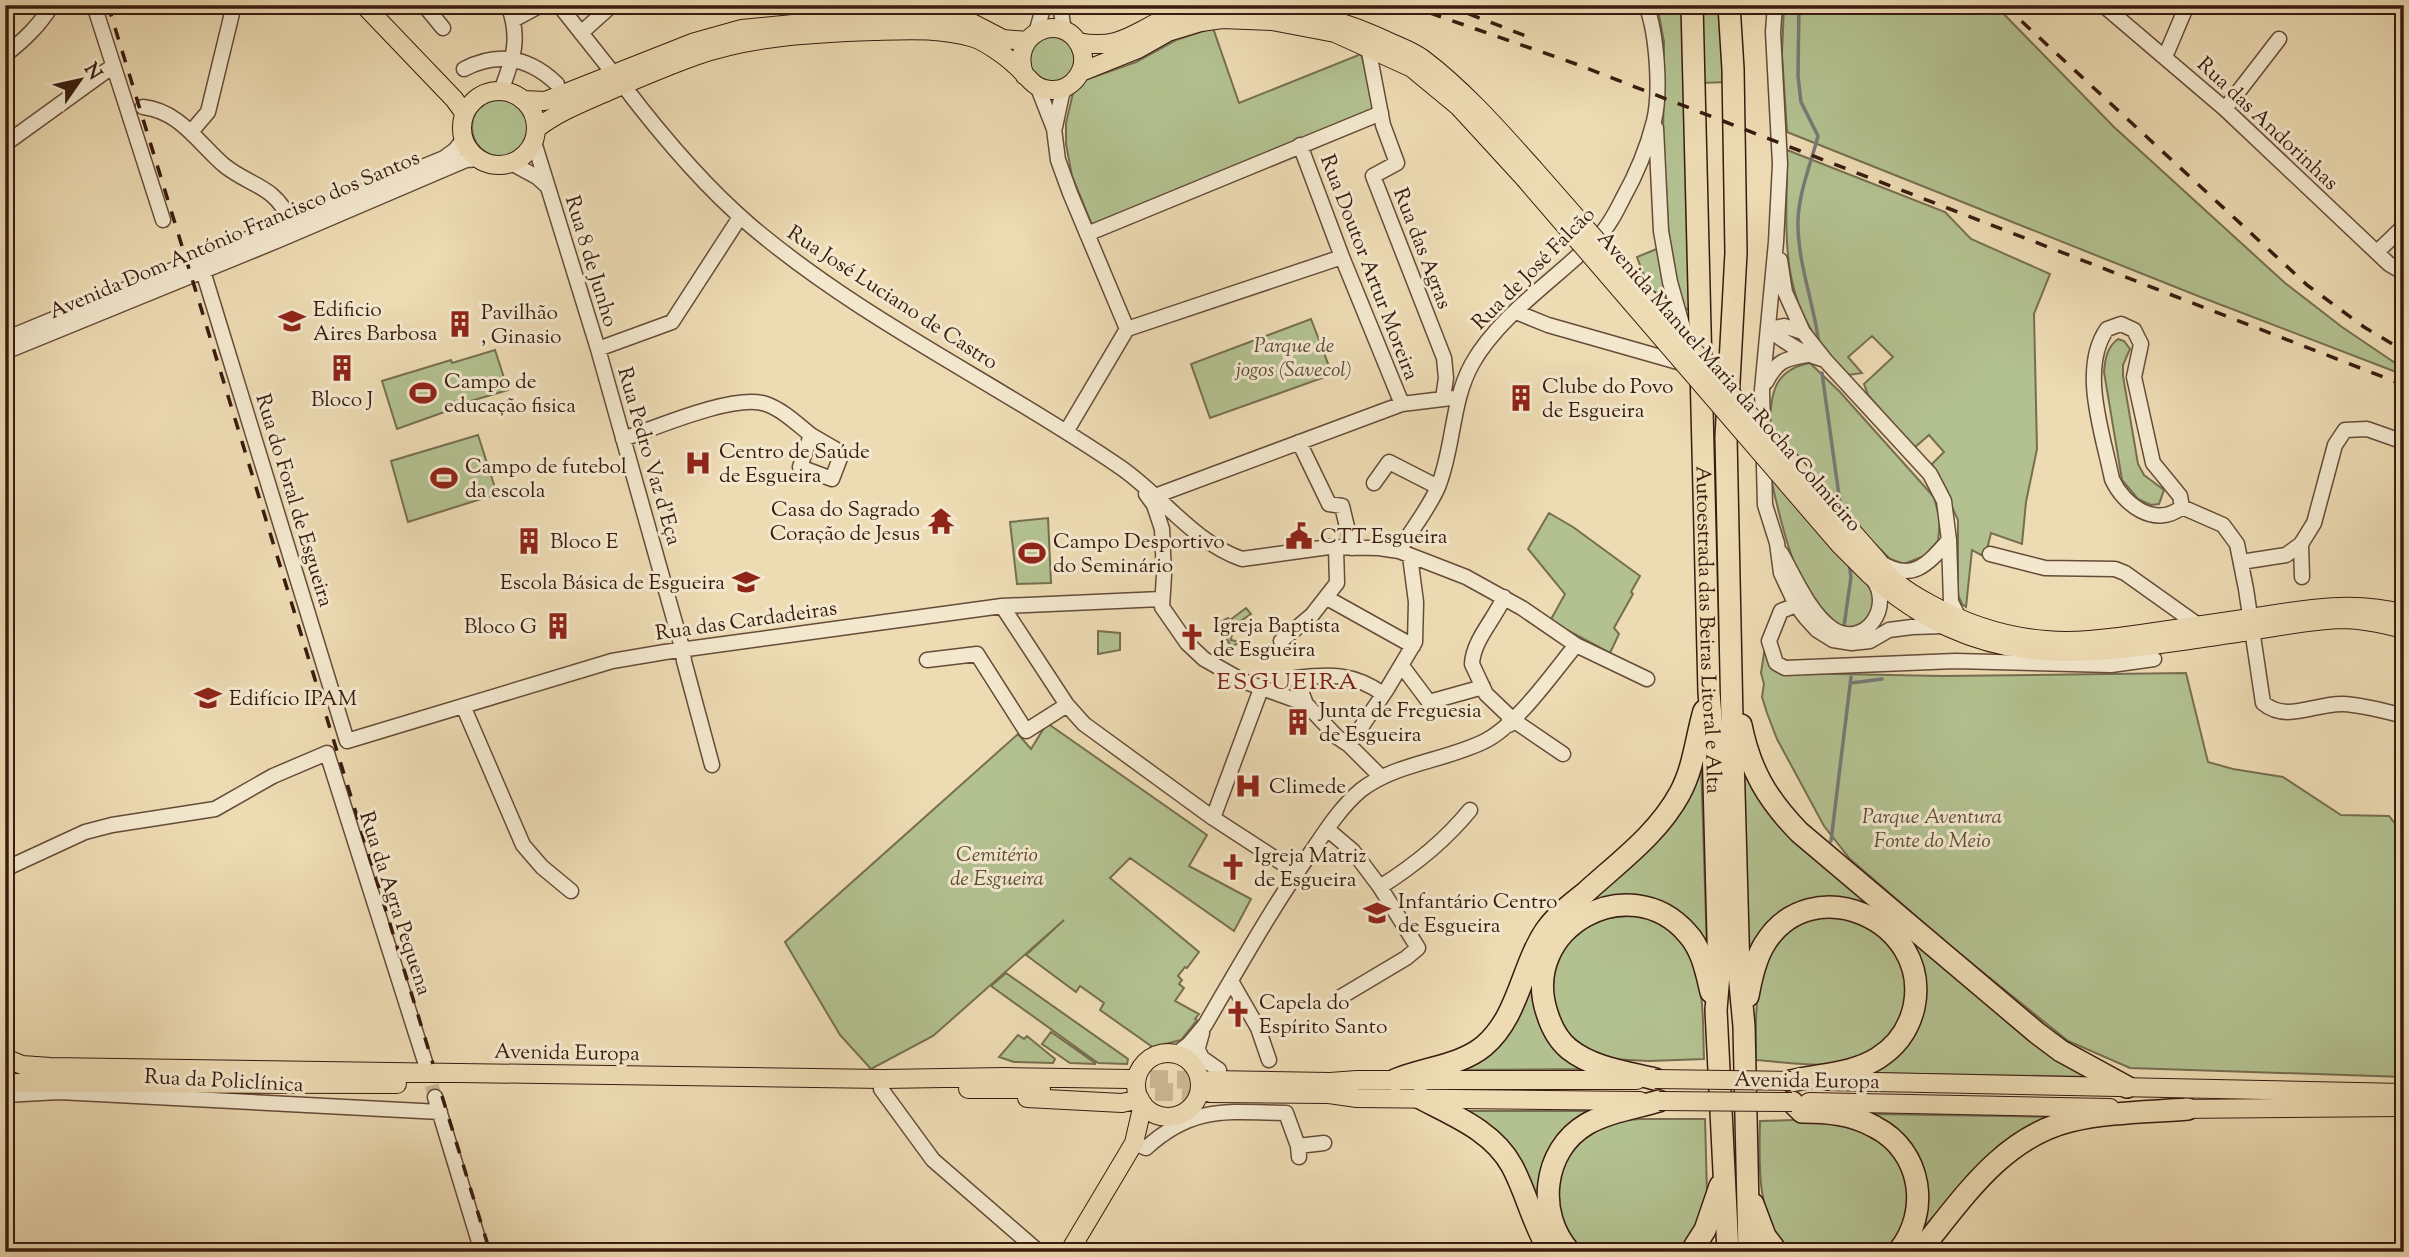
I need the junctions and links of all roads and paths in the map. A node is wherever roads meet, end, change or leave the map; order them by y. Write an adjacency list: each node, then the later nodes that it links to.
1 (52, 5): 33 (street)
2 (94, 5): 36 (street)
3 (234, 5): 52 (street)
4 (364, 5): 49 (main road)
5 (380, 5): 44 (main road)
6 (424, 5): 27 (street)
7 (541, 5): 24 (street)
8 (559, 5): 28 (street, Rua José Luciano de Castro)
9 (612, 5): 28 (street)
10 (760, 5): 11 (street)
11 (773, 5)
12 (1044, 5): 30 (street)
13 (1060, 5): 29 (street)
14 (1225, 5): 23 (main road)
15 (1244, 5): 22 (main road, Avenida Manuel Maria da Rocha Colmieiro)
16 (1646, 5): 50 (street, Rua de José Falcão)
17 (1692, 5): 131 (highway, Autoestrada das Beiras Litoral e Alta)
18 (1729, 5): 127 (highway, Autoestrada das Beiras Litoral e Alta)
19 (1775, 5): 66 (street)
20 (2103, 5): 34 (street, Rua das Andorinhas)
21 (2187, 5): 34 (street)
22 (1266, 6): 59 (main road, Avenida Manuel Maria da Rocha Colmieiro)
23 (1188, 8): 29 (main road)
24 (510, 12): 35 (street)
25 (851, 12): 26 (main road); 30 (main road)
26 (831, 13): 39 (main road)
27 (443, 29)
28 (581, 33): 39 (street, Rua José Luciano de Castro)
29 (1071, 36): 30 (main road); 38 (main road)
30 (1031, 37): 40 (main road)
31 (2279, 39): 47 (street)
32 (1368, 47): 38 (main road, Avenida Manuel Maria da Rocha Colmieiro); 48 (street, Rua das Agras); 59 (main road, Avenida Manuel Maria da Rocha Colmieiro)
33 (5, 55)
34 (2165, 57): 47 (street, Rua das Andorinhas)
35 (513, 60): 37 (street); 41 (street); 43 (street)
36 (113, 66): 55 (street); 62 (street)
37 (464, 69)
38 (1081, 72): 42 (main road)
39 (618, 79): 40 (main road); 45 (main road); 53 (main road); 61 (street, Rua José Luciano de Castro)
40 (1032, 82): 42 (main road); 51 (street)
41 (557, 84)
42 (1066, 88): 51 (street)
43 (501, 91): 44 (main road); 45 (main road)
44 (477, 98): 49 (main road)
45 (524, 100): 53 (main road)
46 (143, 107): 52 (street)
47 (2225, 109): 67 (street, Rua das Andorinhas)
48 (1381, 113): 56 (street); 83 (street, Rua das Agras)
49 (465, 114): 54 (main road)
50 (1655, 119): 71 (street, Rua de José Falcão); 76 (street)
51 (1054, 129): 65 (street)
52 (191, 132): 63 (street)
53 (535, 136): 58 (main road); 60 (street, Rua 8 de Junho)
54 (464, 139): 57 (main road); 63 (street, Avenida Dom António Francisco dos Santos)
55 (5, 144)
56 (1300, 145): 65 (street); 68 (street, Rua Doutor Artur Moreira)
57 (480, 159): 58 (main road); 69 (street, Avenida Dom António Francisco dos Santos)
58 (511, 163): 60 (street, Rua 8 de Junho)
59 (1529, 173): 76 (main road, Avenida Manuel Maria da Rocha Colmieiro, bridge); 81 (main road, Avenida Manuel Maria da Rocha Colmieiro, bridge)
60 (547, 186): 77 (street, Rua 8 de Junho)
61 (740, 217): 77 (street, Rua Pedro Vaz d'Eça); 86 (street, Rua José Luciano de Castro)
62 (163, 220)
63 (290, 220): 75 (street, Avenida Dom António Francisco dos Santos)
64 (2404, 226): 67 (street)
65 (1087, 234): 72 (street)
66 (1776, 242): 73 (street); 74 (street)
67 (2377, 252): 70 (street, Rua das Andorinhas)
68 (1342, 257): 72 (street); 85 (street, Rua Doutor Artur Moreira)
69 (203, 271): 78 (street, Avenida Dom António Francisco dos Santos); 138 (street, Rua do Foral de Esgueira)
70 (2404, 273)
71 (1516, 312): 81 (street); 84 (street, Rua de José Falcão)
72 (1128, 329): 86 (street)
73 (1769, 329): 74 (street); 79 (street); 82 (street)
74 (1803, 332): 80 (street)
75 (5, 339)
76 (1687, 343): 106 (main road, Avenida Manuel Maria da Rocha Colmieiro, bridge)
77 (598, 349): 88 (street, Rua Pedro Vaz d'Eça)
78 (5, 352)
79 (1808, 355): 80 (street); 82 (street)
80 (1826, 360): 98 (street)
81 (1686, 365): 106 (main road, Avenida Manuel Maria da Rocha Colmieiro, bridge)
82 (1762, 390): 99 (street)
83 (1443, 398): 84 (street); 85 (street)
84 (1459, 399): 93 (street, Rua de José Falcão)
85 (1402, 404): 89 (street)
86 (1066, 432): 91 (street, Rua José Luciano de Castro)
87 (811, 435): 88 (street)
88 (623, 439): 123 (street, Rua Pedro Vaz d'Eça)
89 (1299, 442): 94 (street); 102 (street)
90 (2404, 442): 100 (street)
91 (1139, 482): 94 (street, Rua José Luciano de Castro); 97 (street)
92 (1374, 483): 93 (street)
93 (1438, 487): 103 (street, Rua de José Falcão)
94 (1155, 496): 96 (street, Rua José Luciano de Castro)
95 (2182, 507): 95 (street); 105 (street)
96 (1174, 514): 97 (street); 101 (street, Rua José Luciano de Castro)
97 (1158, 520): 109 (street)
98 (1949, 540): 106 (street); 115 (street)
99 (1777, 544): 106 (street); 111 (street)
100 (2301, 544): 105 (street); 107 (street)
101 (1336, 548): 102 (street, Rua José Luciano de Castro); 110 (street)
102 (1352, 548): 103 (street, Rua José Luciano de Castro)
103 (1404, 554): 108 (street, Rua José Luciano de Castro); 122 (street)
104 (1990, 554): 113 (street)
105 (2241, 562): 117 (street)
106 (1874, 568): 115 (main road, Avenida Manuel Maria da Rocha Colmieiro)
107 (2302, 577)
108 (1504, 597): 121 (street, Rua José Luciano de Castro); 129 (street)
109 (1161, 598): 112 (street, Rua das Cardadeiras); 130 (street)
110 (1326, 598): 120 (street); 122 (street)
111 (1796, 605): 115 (street); 124 (street)
112 (1002, 606): 123 (street, Rua das Cardadeiras); 134 (street)
113 (2170, 607): 116 (street); 119 (street)
114 (2404, 614): 117 (main road, Avenida Manuel Maria da Rocha Colmieiro)
115 (1952, 623): 117 (main road, Avenida Manuel Maria da Rocha Colmieiro); 119 (main road, Avenida Manuel Maria da Rocha Colmieiro)
116 (2198, 625): 117 (main road, Avenida Manuel Maria da Rocha Colmieiro); 119 (main road, Avenida Manuel Maria da Rocha Colmieiro)
117 (2252, 629): 118 (main road, Avenida Manuel Maria da Rocha Colmieiro); 136 (street)
118 (2404, 629)
119 (2167, 630)
120 (1282, 641)
121 (1576, 645): 128 (street, Rua José Luciano de Castro); 137 (street)
122 (1413, 646): 126 (street)
123 (683, 651): 135 (street, Rua das Cardadeiras); 141 (street, Rua Pedro Vaz d'Eça)
124 (2154, 659)
125 (927, 660): 134 (street)
126 (1403, 662): 129 (street); 132 (street)
127 (1732, 674): 154 (highway, Autoestrada das Beiras Litoral e Alta); 165 (highway)
128 (1647, 679)
129 (1483, 687): 137 (street)
130 (1261, 689): 133 (street); 144 (street)
131 (1709, 692): 152 (highway, Autoestrada das Beiras Litoral e Alta); 162 (highway)
132 (1383, 694): 133 (street); 139 (street)
133 (1307, 704): 139 (street)
134 (1067, 705): 144 (street)
135 (464, 708): 138 (street, Rua das Cardadeiras); 149 (street)
136 (2404, 716)
137 (1511, 722): 140 (street); 142 (street)
138 (347, 741)
139 (1349, 744): 142 (street)
140 (1563, 754)
141 (712, 765)
142 (1381, 776): 145 (street)
143 (1470, 810): 148 (street)
144 (1213, 818): 147 (street)
145 (1327, 829): 147 (street); 148 (street)
146 (5, 869): 158 (street, Rua da Agra Pequena)
147 (1296, 872): 150 (street)
148 (1380, 887): 151 (street)
149 (571, 891)
150 (1231, 981): 153 (street); 157 (street)
151 (1339, 998)
152 (1716, 1010): 161 (highway); 182 (highway, Autoestrada das Beiras Litoral e Alta)
153 (1205, 1025): 155 (street); 160 (street)
154 (1744, 1026): 168 (highway); 183 (highway, Autoestrada das Beiras Litoral e Alta)
155 (1176, 1054): 159 (main road); 160 (main road)
156 (5, 1058): 164 (main road, Avenida Europa)
157 (1269, 1060)
158 (426, 1065)
159 (1143, 1066): 164 (main road); 170 (main road)
160 (1204, 1071): 167 (main road); 175 (main road)
161 (1655, 1079): 162 (main road, Avenida Europa); 168 (main road, Avenida Europa, bridge)
162 (1395, 1080): 167 (main road, Avenida Europa)
163 (5, 1083): 166 (main road, Avenida Europa)
164 (1008, 1083): 166 (main road, Avenida Europa); 170 (main road, Avenida Europa); 170 (main road)
165 (2127, 1087): 168 (main road, Avenida Europa); 169 (main road, Avenida Europa)
166 (880, 1089): 185 (street)
167 (1357, 1089): 173 (main road, Avenida Europa); 175 (main road)
168 (1791, 1092): 174 (main road, Avenida Europa, bridge); 177 (main road, Avenida Europa); 193 (highway)
169 (2404, 1093)
170 (1132, 1095): 179 (main road); 180 (main road)
171 (5, 1096): 178 (street, Rua da Policlínica)
172 (435, 1097): 178 (street)
173 (1420, 1098): 174 (main road, Avenida Europa); 187 (highway)
174 (1659, 1101): 188 (highway)
175 (1192, 1106): 179 (main road)
176 (2404, 1107): 177 (main road, Avenida Europa)
177 (2188, 1109): 194 (highway)
178 (440, 1112): 184 (street)
179 (1162, 1117): 180 (main road)
180 (1137, 1134): 181 (street); 186 (main road)
181 (1324, 1143)
182 (1725, 1170): 189 (highway); 190 (highway, Autoestrada das Beiras Litoral e Alta)
183 (1746, 1185): 191 (highway, Autoestrada das Beiras Litoral e Alta); 192 (highway)
184 (482, 1252)
185 (1039, 1252)
186 (1069, 1252)
187 (1550, 1252)
188 (1570, 1252)
189 (1691, 1252)
190 (1728, 1252)
191 (1749, 1252)
192 (1777, 1252)
193 (1898, 1252)
194 (1919, 1252)

